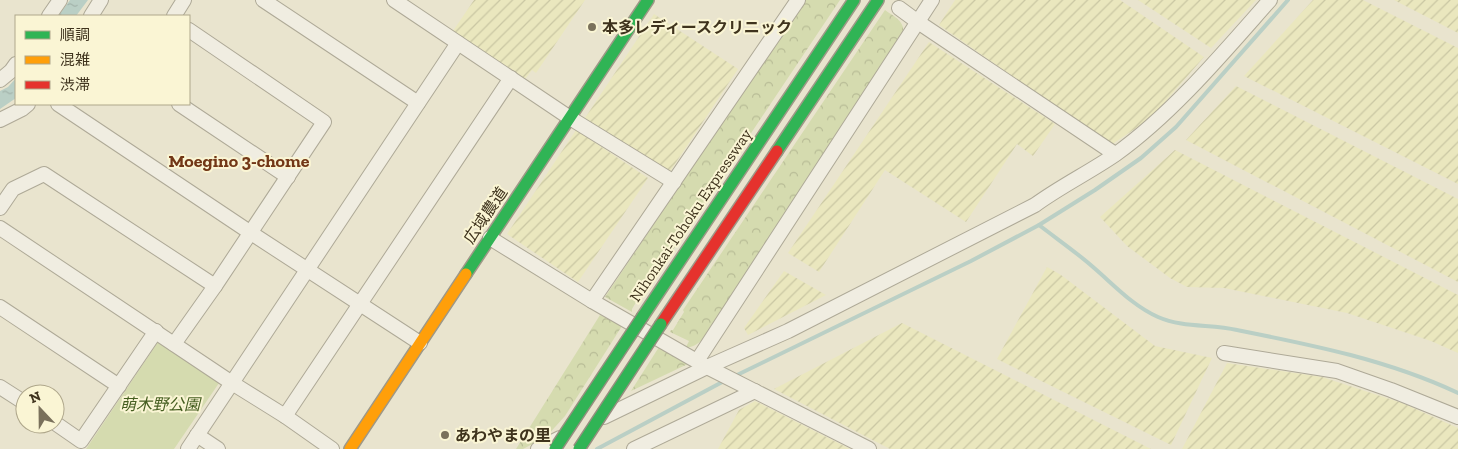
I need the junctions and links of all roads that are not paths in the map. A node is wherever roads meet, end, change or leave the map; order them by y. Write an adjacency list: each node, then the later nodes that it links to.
1 (60, 0): 13 (street)
2 (102, 0): 14 (street)
3 (184, 0): 15 (street)
4 (263, 0): 20 (street)
5 (394, 0): 18 (street)
6 (648, 0): 24 (main road, 広域農道)
7 (798, 0): 28 (street)
8 (854, 0): 57 (main road, Nihonkai-Tohoku Expressway, bridge)
9 (878, 0): 58 (main road, bridge)
10 (932, 0): 16 (street)
11 (1270, 0): 26 (street)
12 (899, 8): 16 (street)
13 (50, 15)
14 (91, 15)
15 (175, 15)
16 (918, 22): 26 (street); 42 (street)
17 (190, 31): 27 (street)
18 (458, 42): 19 (street); 20 (street)
19 (511, 78): 24 (street); 36 (street)
20 (418, 103): 33 (street)
21 (27, 105): 25 (street)
22 (59, 105): 31 (street)
23 (180, 105): 27 (street)
24 (570, 118): 28 (street); 32 (main road, 広域農道)
25 (0, 120)
26 (1115, 154): 42 (street)
27 (288, 177): 31 (street)
28 (674, 182): 35 (street)
29 (0, 208): 34 (street)
30 (0, 228): 38 (street)
31 (250, 233): 33 (street); 34 (street)
32 (490, 238): 35 (street); 39 (main road, 広域農道)
33 (307, 270): 36 (street); 43 (street)
34 (215, 286): 40 (street)
35 (592, 301): 42 (street)
36 (360, 304): 39 (street); 48 (street)
37 (0, 307): 44 (street)
38 (156, 331): 40 (street); 44 (street)
39 (420, 343): 55 (main road, 広域農道)
40 (174, 344): 43 (street)
41 (1224, 353): 49 (street)
42 (706, 366): 46 (street); 56 (street)
43 (232, 382): 48 (street); 51 (street)
44 (118, 386): 50 (street)
45 (0, 387): 47 (street)
46 (751, 389): 59 (street); 60 (street)
47 (15, 397)
48 (285, 416): 54 (street)
49 (1458, 416)
50 (65, 430)
51 (197, 435): 52 (street); 53 (street)
52 (188, 449)
53 (218, 449)
54 (332, 449)
55 (350, 449)
56 (538, 449)
57 (555, 449)
58 (579, 449)
59 (634, 449)
60 (869, 449)

